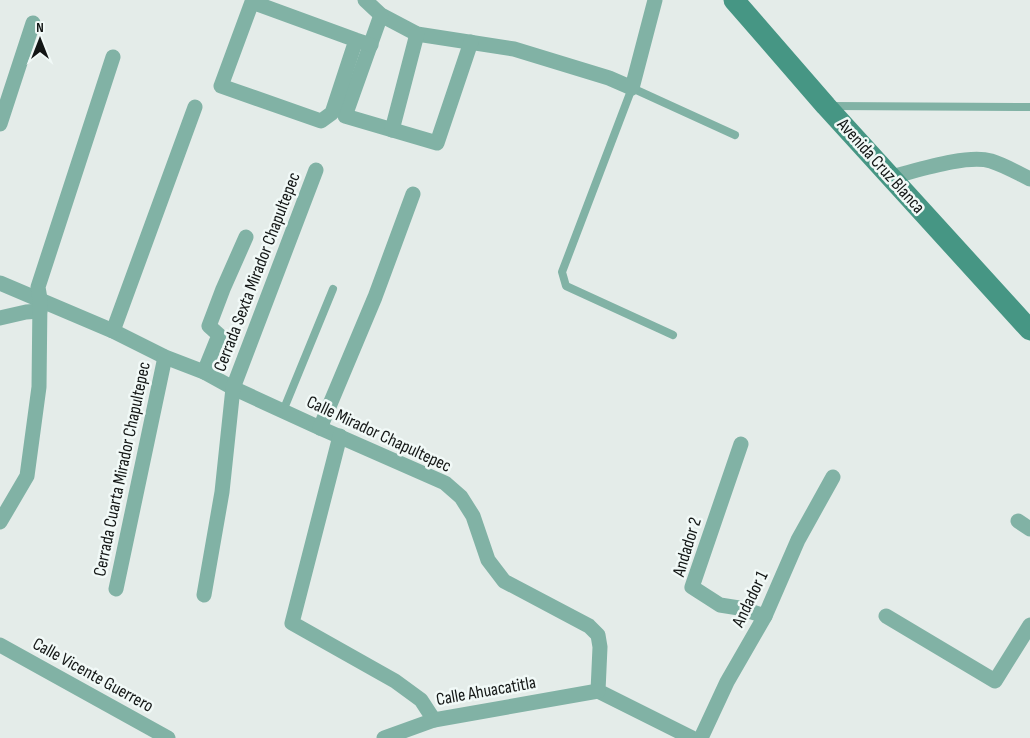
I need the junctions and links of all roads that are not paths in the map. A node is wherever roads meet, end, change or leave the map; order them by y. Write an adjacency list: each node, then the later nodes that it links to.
1 (365, 0): 4 (street)
2 (655, 0): 11 (street)
3 (734, 0): 12 (main road, Avenida Cruz Blanca)
4 (381, 15): 6 (street); 9 (street)
5 (33, 23): 15 (street)
6 (417, 34): 8 (street); 16 (street)
7 (356, 40): 7 (street); 9 (street)
8 (471, 42): 11 (street); 16 (street)
9 (370, 45): 16 (street)
10 (113, 57): 25 (street)
11 (632, 88): 17 (lane); 29 (lane)
12 (826, 106): 14 (lane); 19 (main road, Avenida Cruz Blanca)
13 (195, 107): 28 (street)
14 (1030, 108)
15 (0, 124)
16 (392, 130)
17 (735, 135)
18 (316, 170): 32 (street, Cerrada Sexta Mirador Chapultepec)
19 (891, 177): 20 (street); 27 (main road, Avenida Cruz Blanca)
20 (1030, 179)
21 (413, 194): 34 (street)
22 (246, 237): 31 (street)
23 (0, 283): 25 (street, Calle Mirador Chapultepec)
24 (333, 289): 33 (lane)
25 (40, 305): 26 (street); 28 (street, Calle Mirador Chapultepec); 38 (street)
26 (0, 318)
27 (1030, 330)
28 (113, 331): 30 (street, Calle Mirador Chapultepec)
29 (673, 335)
30 (165, 357): 31 (street, Calle Mirador Chapultepec); 39 (street, Cerrada Cuarta Mirador Chapultepec)
31 (204, 372): 32 (street, Calle Mirador Chapultepec)
32 (233, 388): 33 (street, Calle Mirador Chapultepec); 40 (street, Cerrada Sexta Mirador Chapultepec)
33 (283, 411): 34 (street, Calle Mirador Chapultepec)
34 (320, 428): 35 (street, Calle Mirador Chapultepec)
35 (340, 436): 45 (street, Calle Mirador Chapultepec); 46 (street)
36 (741, 444): 41 (street, Andador 2)
37 (833, 477): 41 (street, Andador 1)
38 (0, 522)
39 (116, 589)
40 (204, 594)
41 (765, 616): 50 (street, Andador 1)
42 (886, 616): 43 (street)
43 (1030, 625)
44 (0, 645): 47 (street, Calle Vicente Guerrero)
45 (598, 691): 46 (street, Calle Ahuacatitla); 49 (street)
46 (434, 720): 48 (street, Calle Ahuacatitla)
47 (168, 738)
48 (384, 738)
49 (692, 738)
50 (701, 738)

